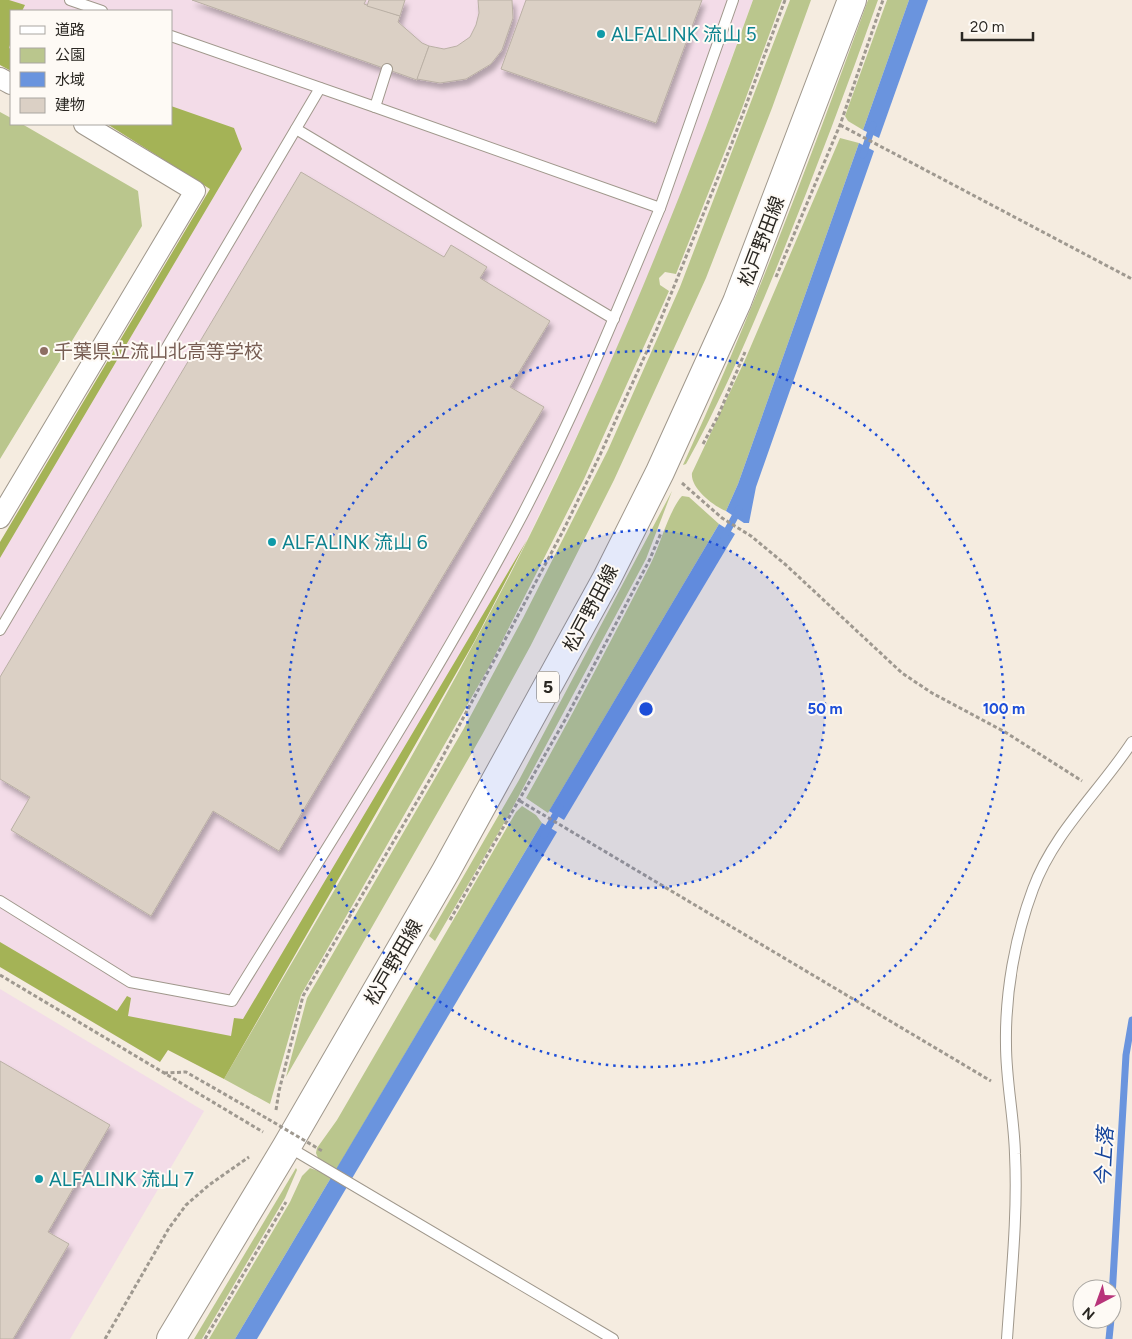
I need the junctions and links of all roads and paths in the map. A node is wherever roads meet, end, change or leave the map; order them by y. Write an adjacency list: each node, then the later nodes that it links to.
1 (70, 0): 5 (lane)
2 (732, 0): 13 (lane)
3 (785, 0): 26 (path)
4 (852, 0): 16 (main road, 松戸野田線 / 5)
5 (99, 10)
6 (172, 36): 8 (lane)
7 (386, 69): 9 (lane)
8 (320, 88): 9 (lane); 12 (lane)
9 (375, 107): 13 (lane)
10 (86, 125): 17 (street)
11 (840, 125): 14 (path)
12 (296, 129): 15 (lane); 18 (lane)
13 (660, 208): 15 (lane)
14 (1132, 279)
15 (614, 319): 22 (lane)
16 (660, 472): 20 (path); 28 (main road, 松戸野田線 / 5)
17 (0, 518)
18 (0, 630)
19 (1132, 742): 20 (lane)
20 (1095, 789): 25 (lane)
21 (520, 801): 25 (path)
22 (0, 901)
23 (0, 975): 24 (path)
24 (164, 1073): 27 (path); 29 (path, bridge)
25 (1009, 1091): 34 (lane)
26 (276, 1110)
27 (263, 1132)
28 (287, 1146): 32 (main road, 松戸野田線 / 5); 33 (lane)
29 (324, 1152)
30 (248, 1157): 31 (path)
31 (105, 1339)
32 (171, 1339)
33 (613, 1339)
34 (1007, 1339)

